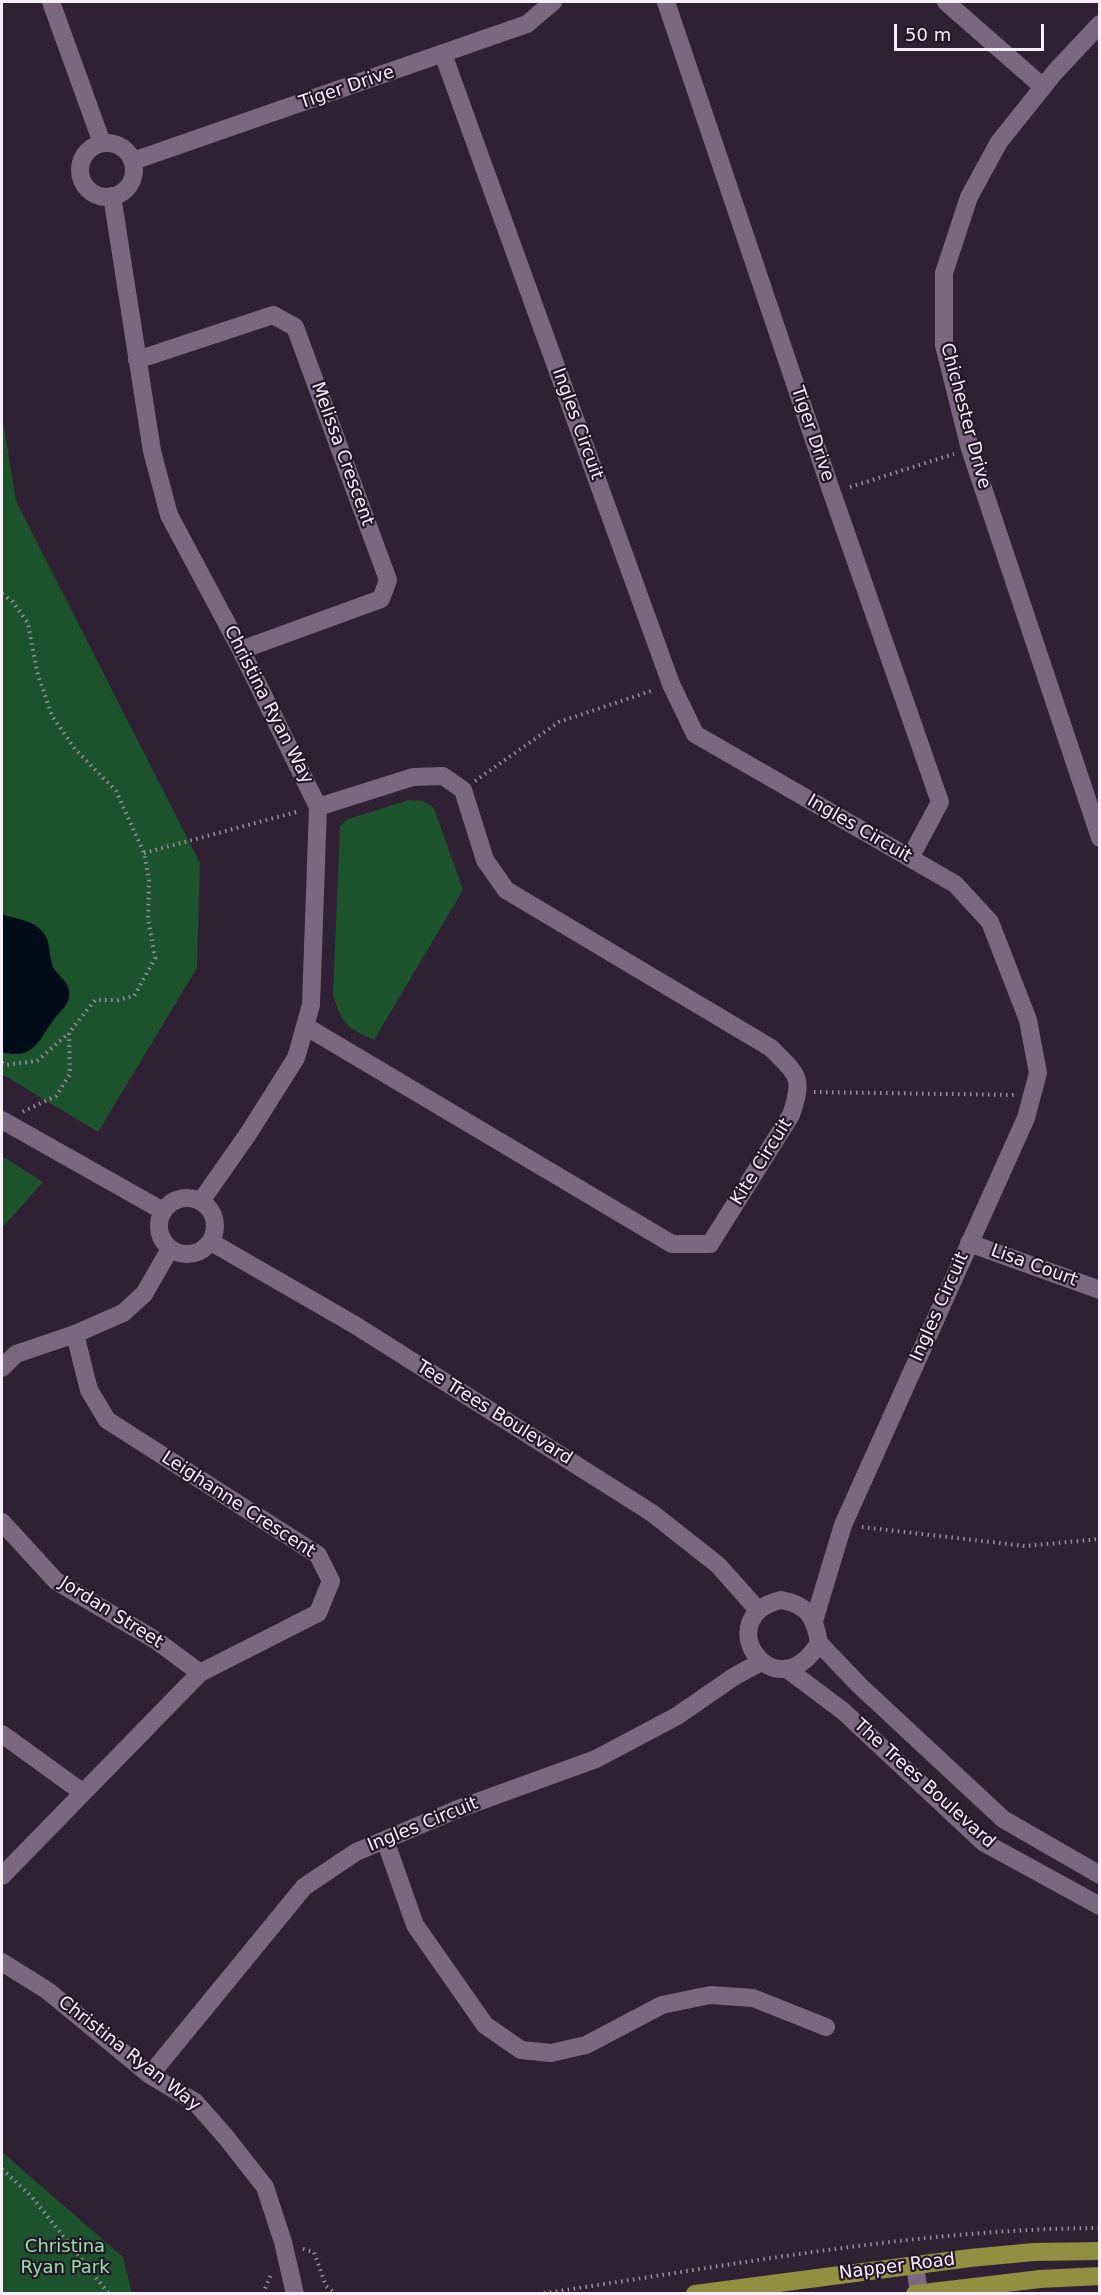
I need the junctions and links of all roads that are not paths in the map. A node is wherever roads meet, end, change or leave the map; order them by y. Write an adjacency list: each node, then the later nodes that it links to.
1 (51, 2): 8 (street)
2 (553, 2): 6 (street, Tiger Drive)
3 (665, 2): 16 (street, Tiger Drive)
4 (946, 2): 7 (street)
5 (1100, 24): 7 (street, Chichester Drive)
6 (443, 54): 9 (street, Tiger Drive); 16 (street, Ingles Circuit)
7 (1043, 87): 14 (street, Chichester Drive)
8 (102, 143): 9 (street); 10 (street)
9 (133, 161): 10 (street)
10 (112, 196): 11 (street, Christina Ryan Way)
11 (137, 360): 12 (street, Christina Ryan Way); 12 (street, Melissa Crescent)
12 (241, 650): 13 (street, Christina Ryan Way)
13 (318, 807): 17 (street, Christina Ryan Way); 17 (street, Kite Circuit)
14 (1095, 810): 15 (street, Chichester Drive)
15 (1100, 838)
16 (910, 858): 22 (street, Ingles Circuit)
17 (305, 1026): 19 (street, Christina Ryan Way)
18 (4, 1121): 20 (street)
19 (201, 1201): 20 (street); 21 (street)
20 (163, 1211): 23 (street)
21 (211, 1242): 23 (street); 28 (street, Tee Trees Boulevard)
22 (969, 1243): 24 (street, Lisa Court); 29 (street, Ingles Circuit)
23 (170, 1249): 25 (street)
24 (1100, 1290)
25 (75, 1334): 26 (street); 33 (street, Leighanne Crescent)
26 (2, 1368)
27 (2, 1522): 33 (street, Jordan Street)
28 (758, 1610): 29 (street); 31 (street)
29 (814, 1621): 30 (street)
30 (819, 1642): 32 (street); 37 (street, The Trees Boulevard)
31 (761, 1662): 32 (street); 36 (street, Ingles Circuit)
32 (788, 1669): 39 (street, The Trees Boulevard)
33 (200, 1673): 35 (street, Leighanne Crescent)
34 (2, 1734): 35 (street)
35 (82, 1792): 38 (street, Leighanne Crescent)
36 (385, 1840): 41 (street); 42 (street, Ingles Circuit)
37 (1100, 1875)
38 (2, 1876)
39 (1100, 1906)
40 (2, 1962): 42 (street, Christina Ryan Way)
41 (826, 2028)
42 (150, 2075): 47 (street, Christina Ryan Way)
43 (1100, 2250): 44 (main road, Napper Road)
44 (915, 2264): 46 (street); 48 (main road, Napper Road)
45 (1100, 2276): 46 (main road, Napper Road)
46 (918, 2293)
47 (294, 2294)
48 (695, 2294)

